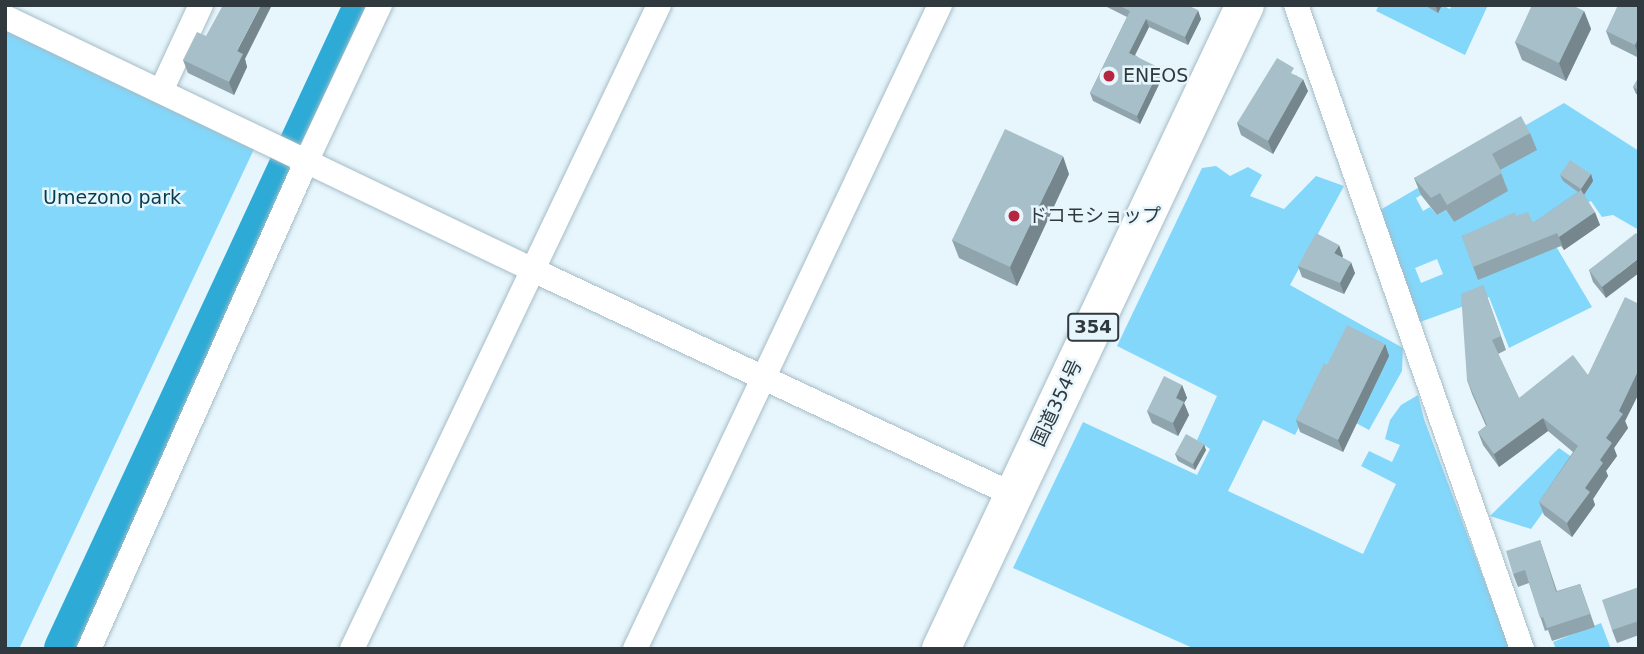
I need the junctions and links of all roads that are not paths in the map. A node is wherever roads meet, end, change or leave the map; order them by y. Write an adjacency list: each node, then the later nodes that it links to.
1 (201, 5): 8 (street)
2 (380, 5): 9 (street)
3 (659, 5): 10 (street)
4 (940, 5): 11 (street)
5 (1245, 5): 12 (highway, 国道354号 / 354)
6 (1296, 5): 17 (street)
7 (5, 17): 8 (street)
8 (161, 91): 9 (street)
9 (305, 161): 10 (street); 13 (street)
10 (533, 270): 11 (street); 14 (street)
11 (764, 376): 12 (street); 15 (street)
12 (1014, 495): 16 (highway, 国道354号 / 354)
13 (89, 649)
14 (352, 649)
15 (635, 649)
16 (941, 649)
17 (1522, 649)

